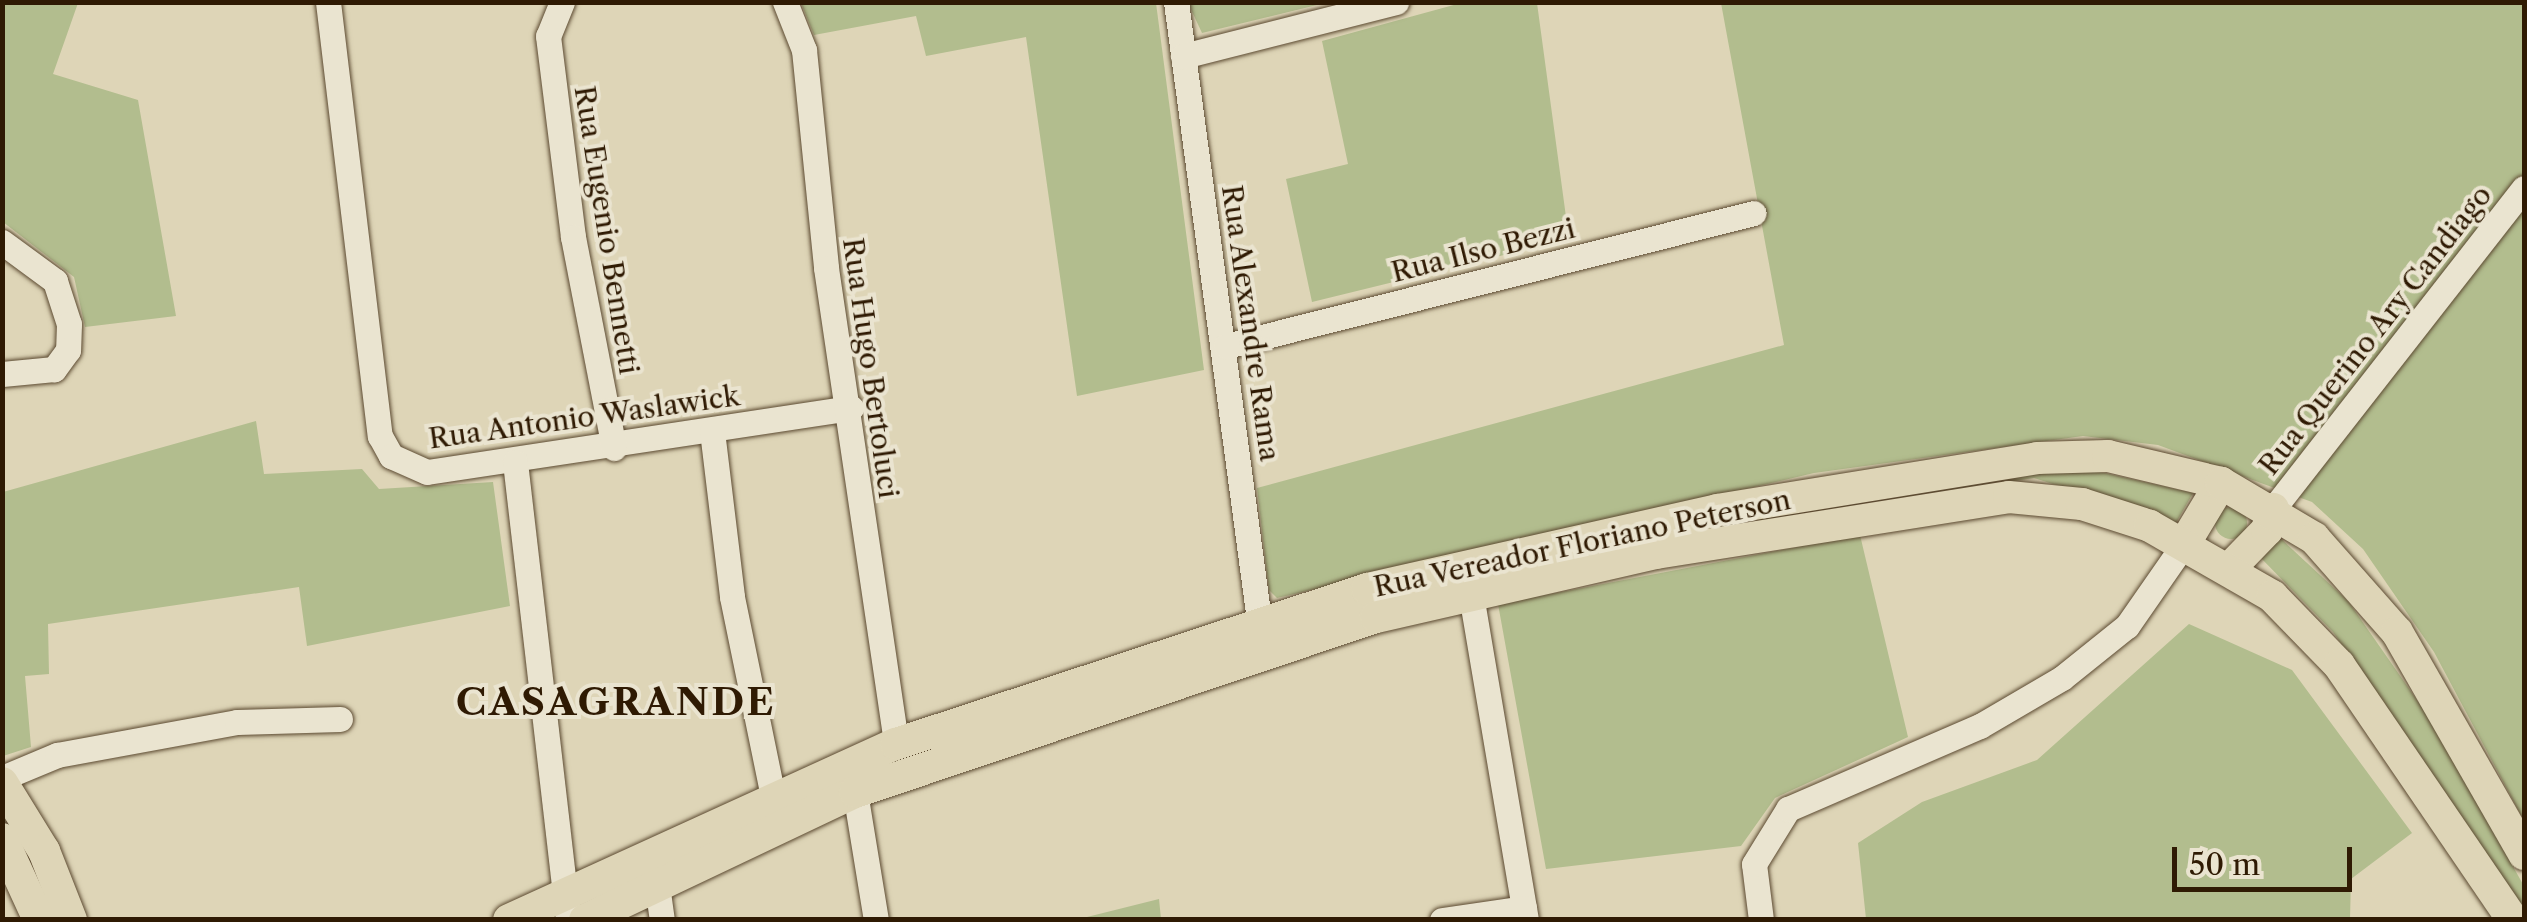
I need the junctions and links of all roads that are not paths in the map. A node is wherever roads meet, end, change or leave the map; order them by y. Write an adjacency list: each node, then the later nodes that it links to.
1 (328, 2): 15 (street, Rua Antonio Waslawick)
2 (785, 2): 12 (street, Rua Hugo Bertoluci)
3 (1176, 2): 6 (street, Rua Alexandre Rama)
4 (1396, 2): 6 (street)
5 (556, 11): 14 (street, Rua Eugenio Bennetti)
6 (1183, 56): 10 (street, Rua Alexandre Rama)
7 (2524, 188): 17 (street, Rua Querino Ary Candiago)
8 (1754, 213): 10 (street, Rua Ilso Bezzi)
9 (2, 242): 11 (street)
10 (1226, 346): 21 (street, Rua Alexandre Rama)
11 (2, 374)
12 (851, 408): 13 (street, Rua Antonio Waslawick); 23 (street, Rua Hugo Bertoluci)
13 (712, 432): 14 (street, Rua Antonio Waslawick); 26 (street)
14 (614, 448): 15 (street, Rua Antonio Waslawick)
15 (515, 462): 30 (street)
16 (2220, 483): 17 (main road, Rua Vereador Floriano Peterson); 18 (main road); 20 (main road, Rua Vereador Floriano Peterson)
17 (2273, 509): 19 (main road); 28 (main road, Rua Vereador Floriano Peterson)
18 (2186, 541): 19 (main road, Rua Vereador Floriano Peterson); 20 (main road, Rua Vereador Floriano Peterson); 39 (street)
19 (2232, 566): 40 (main road, Rua Vereador Floriano Peterson)
20 (1468, 579): 21 (main road, Rua Vereador Floriano Peterson); 31 (street)
21 (1261, 637): 23 (main road, Rua Vereador Floriano Peterson); 25 (main road, Rua Vereador Floriano Peterson)
22 (340, 718): 24 (street)
23 (896, 744): 26 (main road, Rua Vereador Floriano Peterson)
24 (2, 781): 33 (main road)
25 (855, 792): 29 (main road, Rua Vereador Floriano Peterson); 37 (street)
26 (773, 796): 30 (main road, Rua Vereador Floriano Peterson)
27 (2, 839): 32 (main road)
28 (2524, 854)
29 (656, 885): 35 (main road, Rua Vereador Floriano Peterson); 36 (street)
30 (565, 906): 34 (main road, Rua Vereador Floriano Peterson)
31 (1525, 914): 38 (street)
32 (39, 920)
33 (71, 920)
34 (509, 920)
35 (585, 920)
36 (662, 920)
37 (876, 920)
38 (1442, 920)
39 (1761, 920)
40 (2513, 920)

